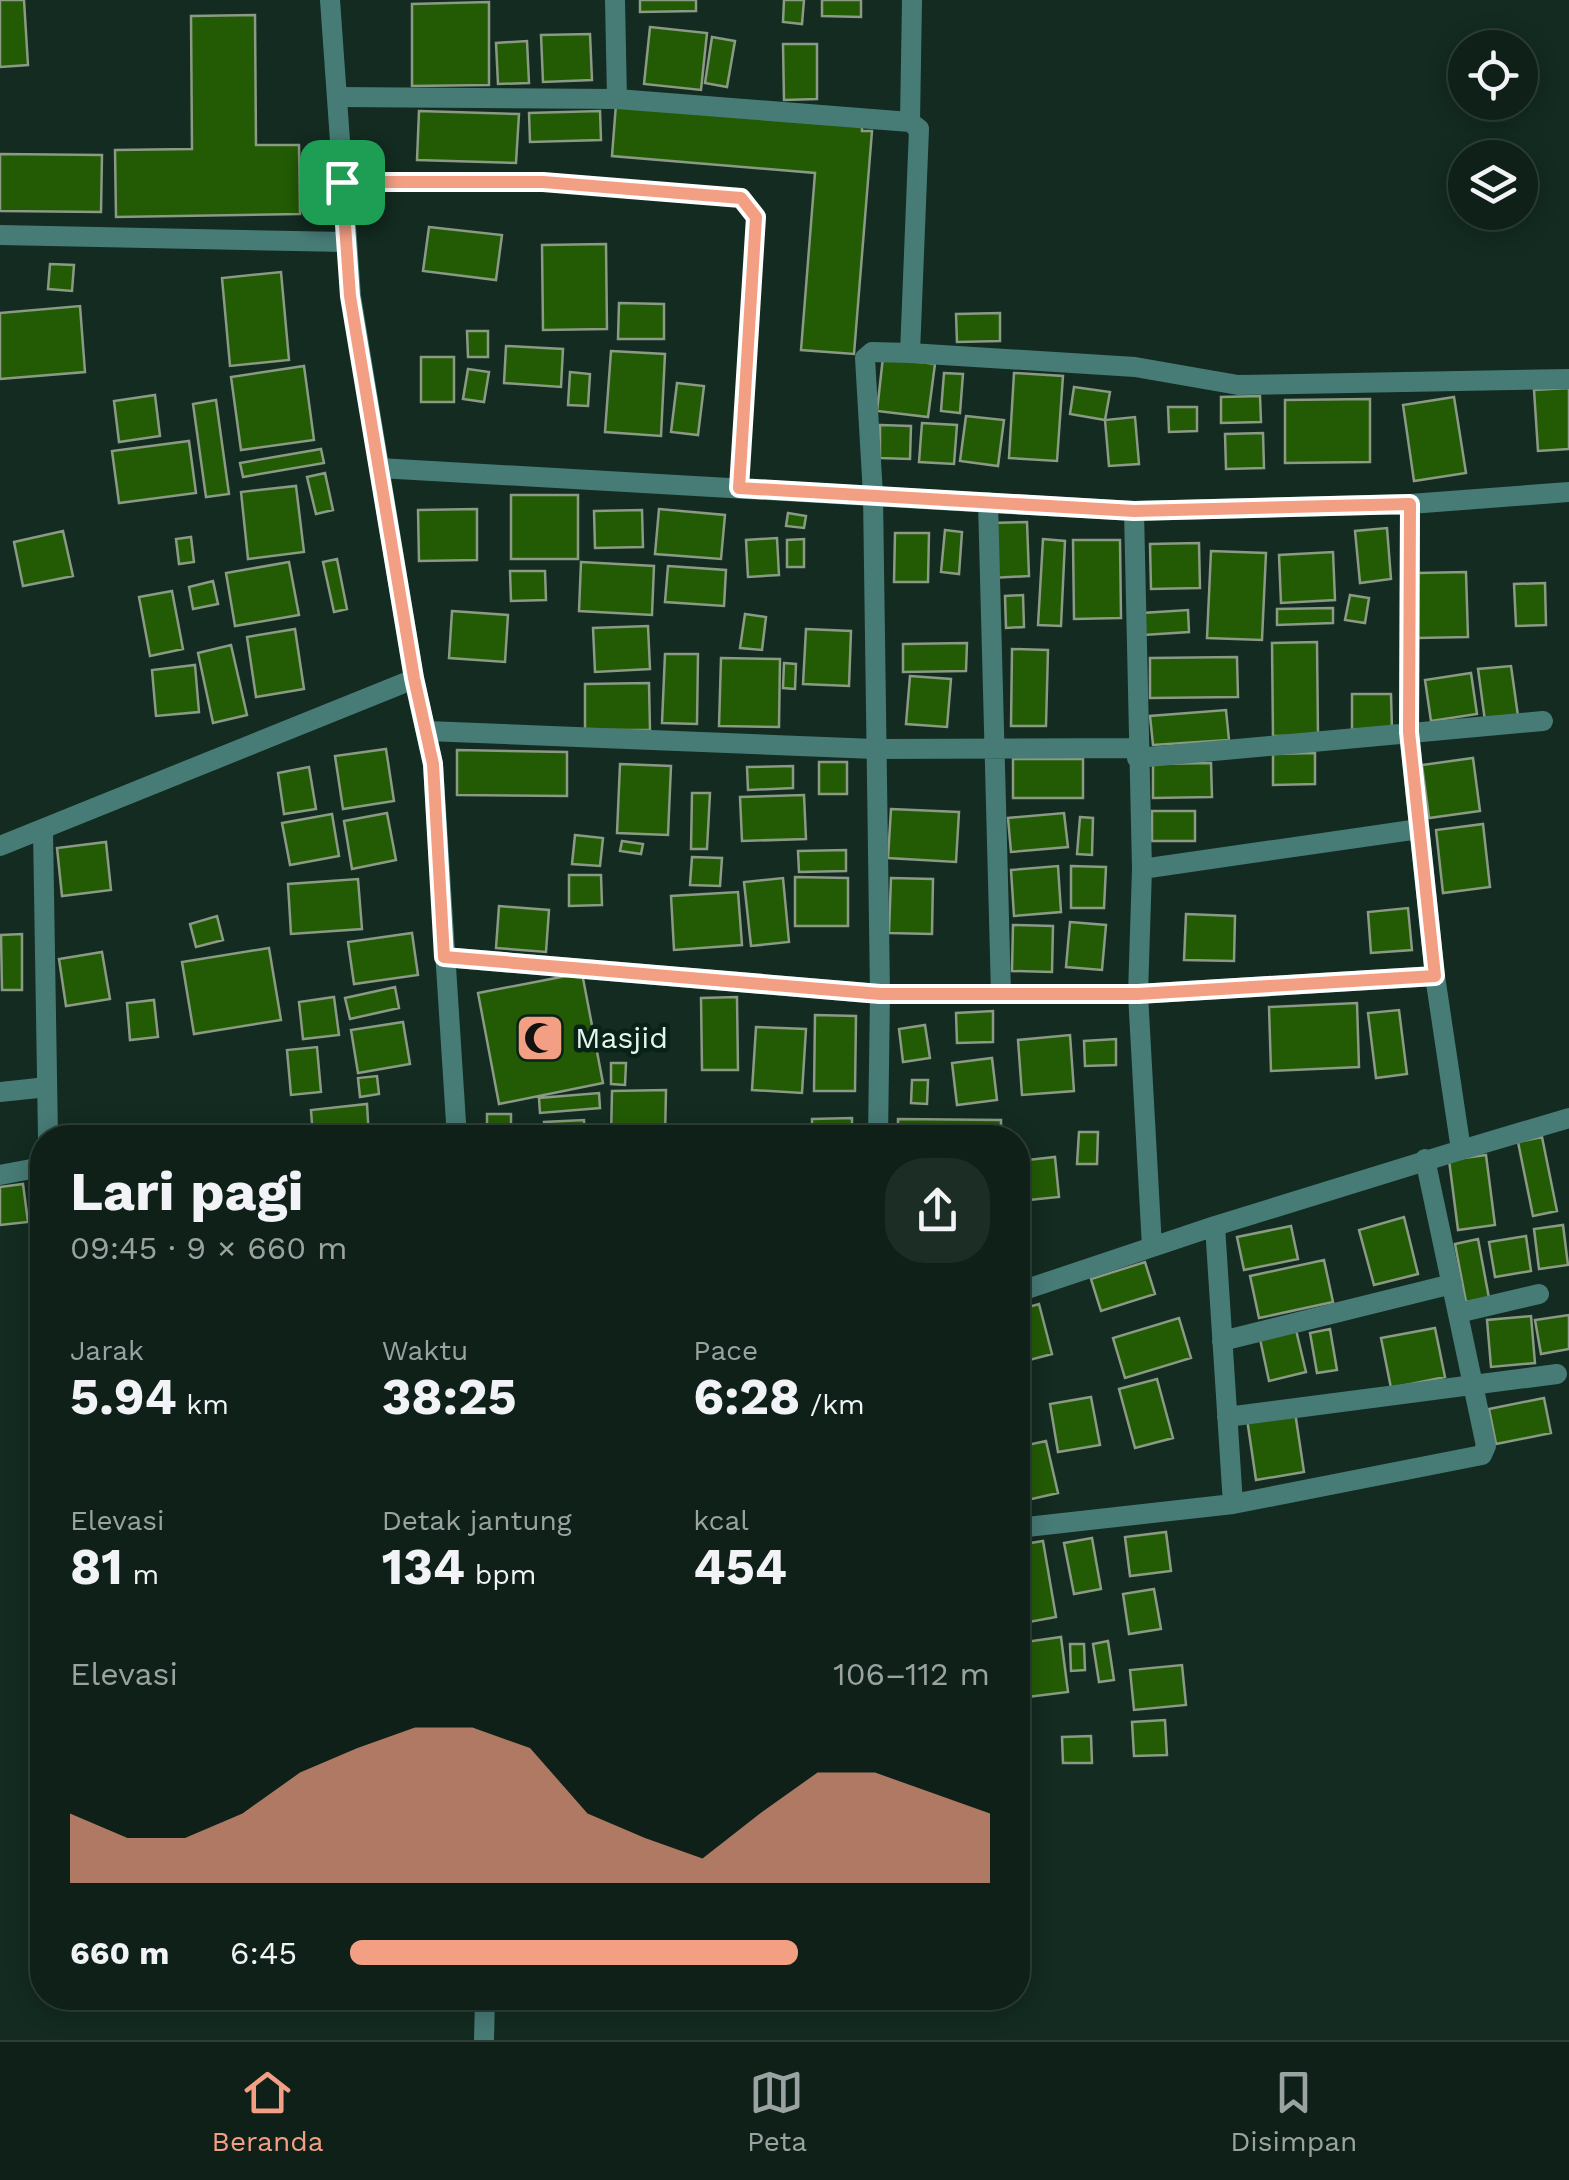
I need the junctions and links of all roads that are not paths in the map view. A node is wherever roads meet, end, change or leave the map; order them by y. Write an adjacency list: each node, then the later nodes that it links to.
1 (330, 0): 4 (street)
2 (615, 0): 5 (street)
3 (912, 0): 6 (street)
4 (338, 97): 5 (street); 7 (street)
5 (617, 99): 6 (street)
6 (910, 122): 10 (street)
7 (342, 182): 9 (street); 13 (lane)
8 (0, 235): 9 (street)
9 (346, 242): 12 (street)
10 (910, 353): 11 (street); 15 (street)
11 (1569, 379)
12 (380, 468): 13 (street); 19 (street)
13 (739, 488): 15 (street)
14 (1569, 492): 17 (street)
15 (873, 495): 16 (street); 23 (street)
16 (988, 502): 18 (street); 24 (street)
17 (1410, 504): 18 (street); 22 (street)
18 (1134, 511): 25 (street)
19 (414, 678): 21 (street); 27 (street)
20 (1544, 722): 22 (street)
21 (427, 730): 23 (street); 30 (street)
22 (1409, 732): 25 (street); 26 (street)
23 (875, 749): 24 (street); 32 (street)
24 (993, 749): 25 (street); 33 (street)
25 (1137, 753): 29 (street)
26 (1420, 828): 29 (street); 31 (street)
27 (43, 830): 28 (street); 35 (street)
28 (0, 846)
29 (1142, 869): 34 (street)
30 (444, 957): 32 (street); 39 (street)
31 (1435, 976): 34 (street); 41 (street)
32 (880, 994): 33 (street); 40 (street)
33 (1001, 994): 34 (street)
34 (1138, 994): 46 (street)
35 (47, 1087): 36 (street); 38 (street)
36 (0, 1092)
37 (1569, 1118): 41 (street)
38 (48, 1125)
39 (456, 1125)
40 (878, 1125)
41 (1461, 1150): 42 (street)
42 (1425, 1159): 45 (street); 47 (street)
43 (30, 1170): 44 (street)
44 (0, 1175)
45 (1215, 1226): 46 (street); 51 (street)
46 (1152, 1247): 48 (street)
47 (1452, 1284): 50 (street); 51 (street)
48 (1030, 1288)
49 (1539, 1294): 50 (street)
50 (1458, 1312): 53 (street)
51 (1222, 1341): 54 (street)
52 (1557, 1374): 53 (street)
53 (1474, 1385): 54 (street); 55 (street)
54 (1227, 1417): 55 (street)
55 (1233, 1504): 56 (street)
56 (1030, 1527)
57 (484, 2010): 58 (street)
58 (484, 2040)

